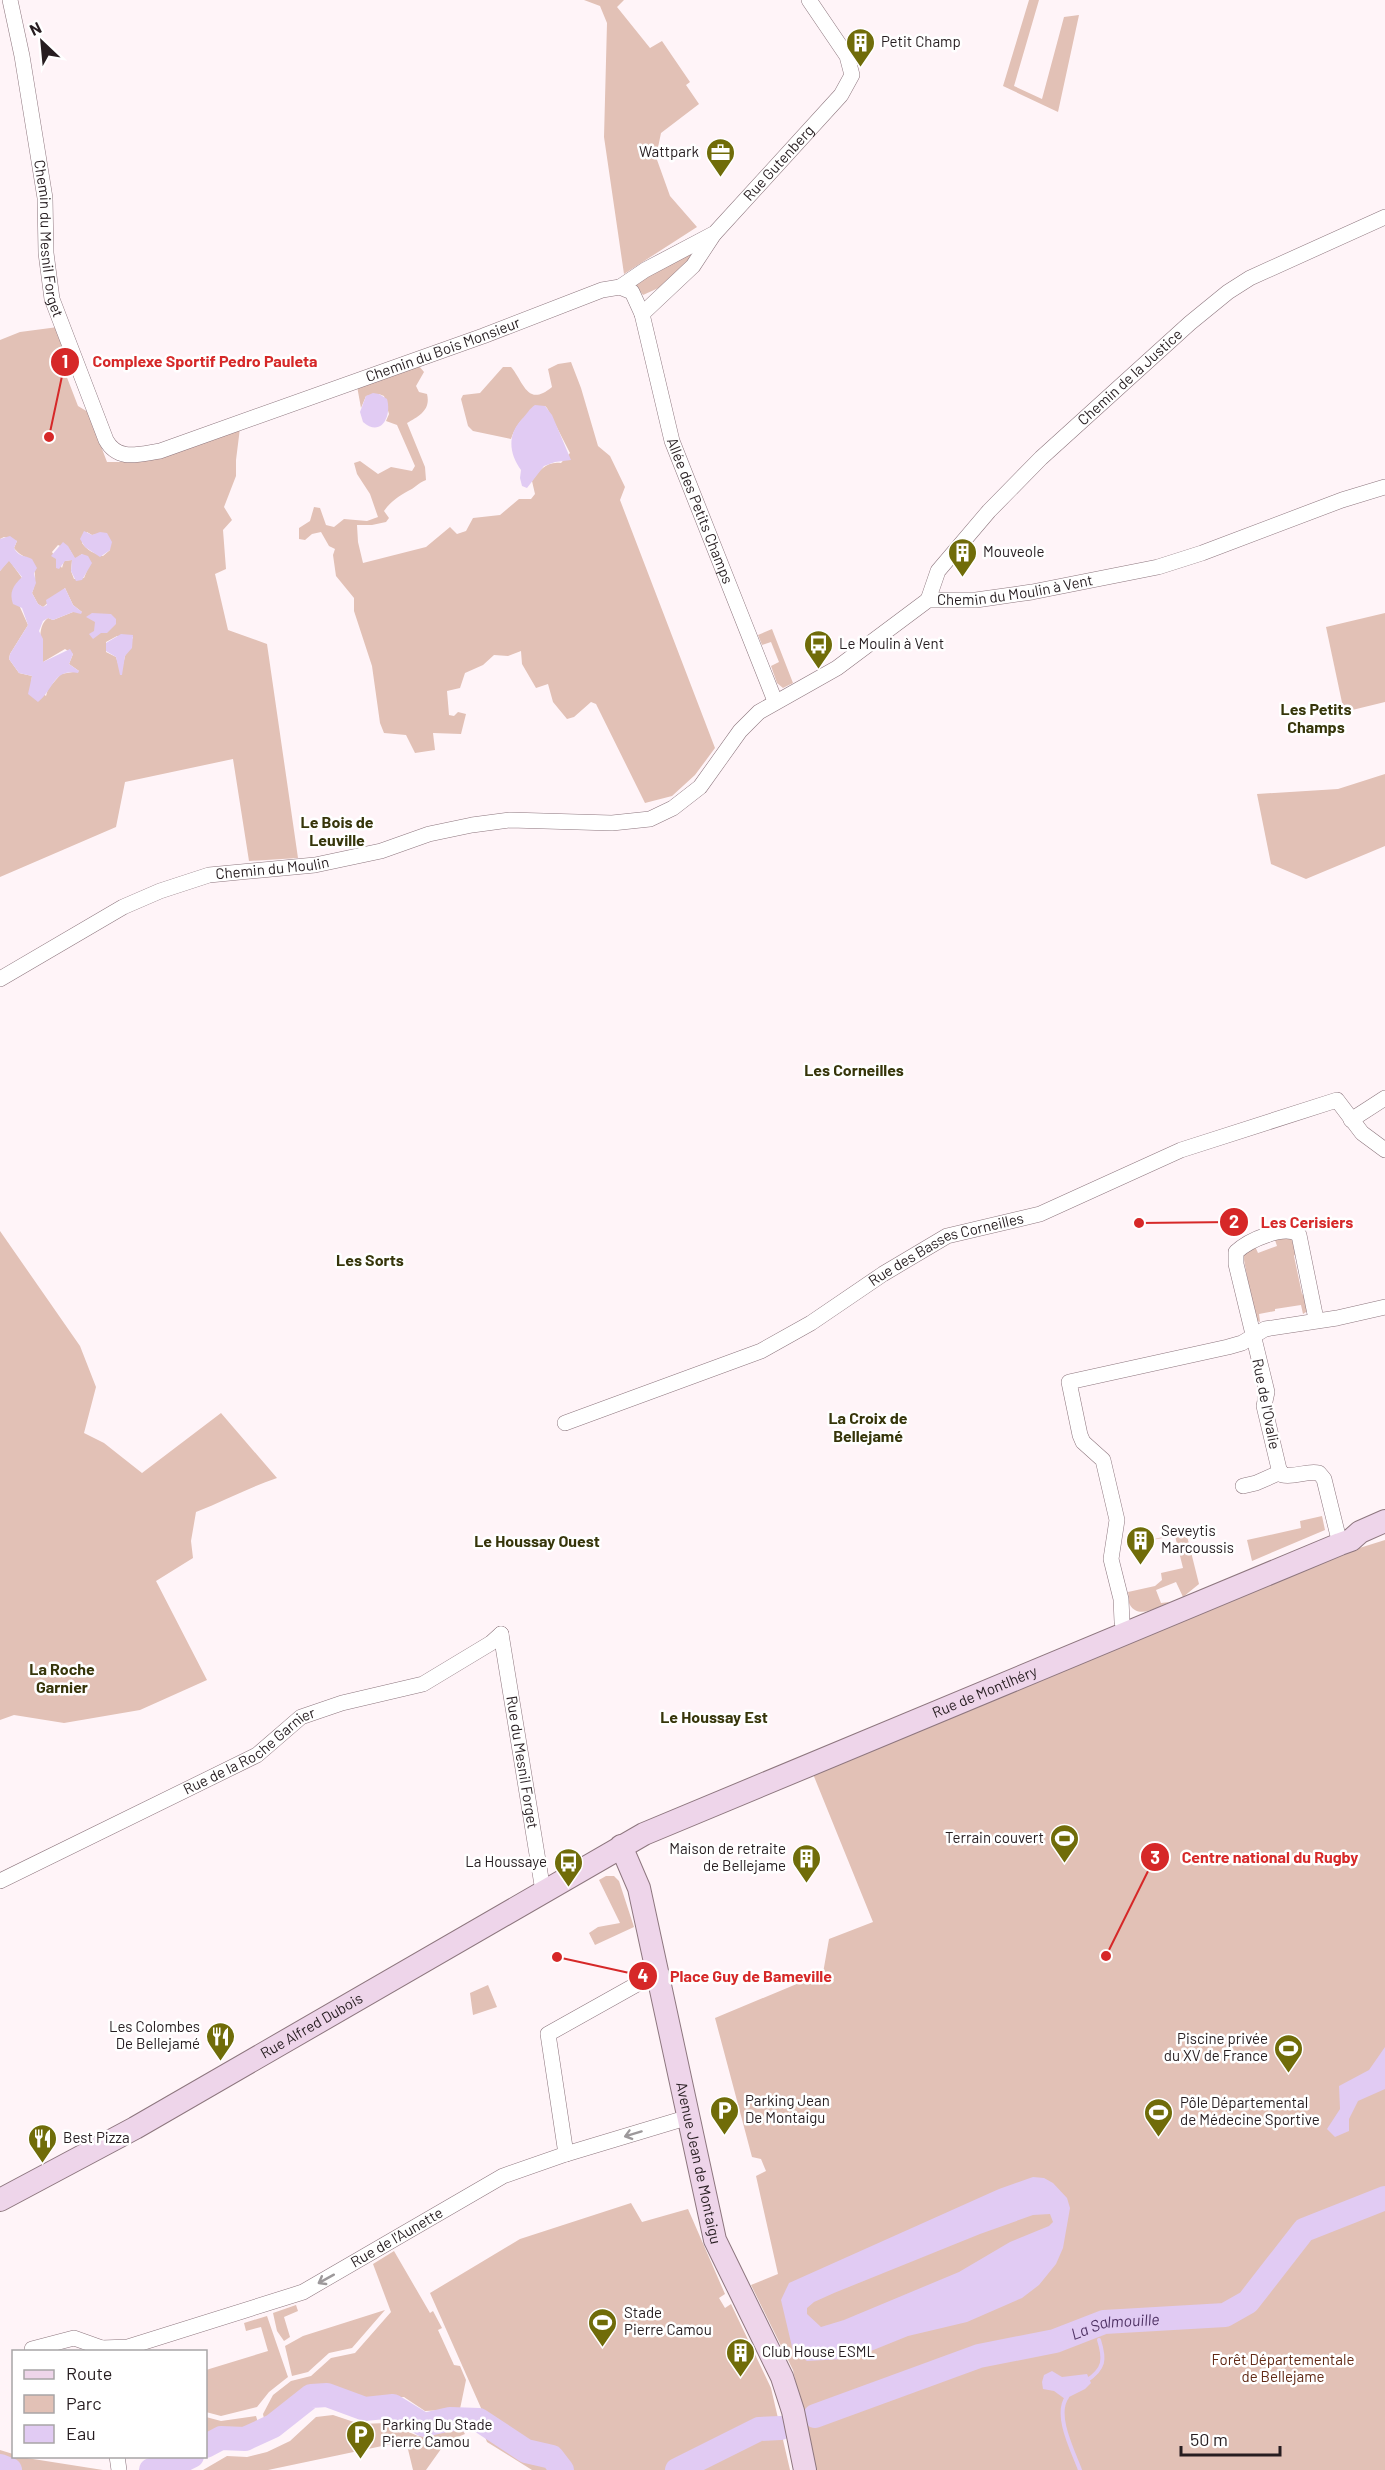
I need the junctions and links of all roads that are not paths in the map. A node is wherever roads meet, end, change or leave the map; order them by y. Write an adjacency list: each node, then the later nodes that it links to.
1 (10, 0): 7 (street, Chemin du Mesnil Forget)
2 (809, 0): 4 (street, Rue Gutenberg)
3 (1385, 217): 9 (street, Chemin de la Justice)
4 (715, 233): 5 (street, Rue Gutenberg); 6 (street)
5 (620, 287): 6 (street); 7 (street, Chemin du Bois Monsieur)
6 (642, 314): 10 (street, Allée des Petits Champs)
7 (127, 456)
8 (1385, 487): 9 (street, Chemin du Moulin à Vent)
9 (928, 600): 10 (street, Chemin du Moulin à Vent)
10 (775, 701): 11 (street, Chemin du Moulin à Vent)
11 (700, 787): 12 (street, Chemin du Moulin)
12 (0, 979)
13 (1385, 1098): 14 (street)
14 (1351, 1120): 15 (street); 19 (street, Rue des Basses Corneilles)
15 (1385, 1150)
16 (1385, 1307): 17 (street)
17 (1316, 1319): 18 (street); 18 (street, Rue de l'Ovalie)
18 (1252, 1335): 20 (street, Rue de l'Ovalie); 26 (street)
19 (565, 1423)
20 (1281, 1472): 21 (street); 24 (street)
21 (1243, 1486)
22 (1385, 1521): 24 (main road, Rue de Montlhéry)
23 (1385, 1530): 24 (main road, Rue de Montlhéry)
24 (1346, 1542): 26 (main road, Rue de Montlhéry)
25 (501, 1634): 28 (street, Rue de la Roche Garnier); 29 (street, Rue du Mesnil Forget)
26 (1126, 1634): 27 (main road, Rue de Montlhéry)
27 (621, 1846): 29 (main road, Rue Alfred Dubois); 30 (main road, Avenue Jean de Montaigu)
28 (0, 1881)
29 (543, 1891): 33 (main road, Rue Alfred Dubois)
30 (657, 1973): 31 (main road, Avenue Jean de Montaigu); 32 (street)
31 (689, 2117): 32 (street, Rue de l'Aunette, one-way to 32); 36 (main road, Avenue Jean de Montaigu)
32 (566, 2154): 35 (street, Rue de l'Aunette, one-way to 35)
33 (0, 2200)
34 (32, 2349): 35 (street)
35 (102, 2350)
36 (805, 2470)

